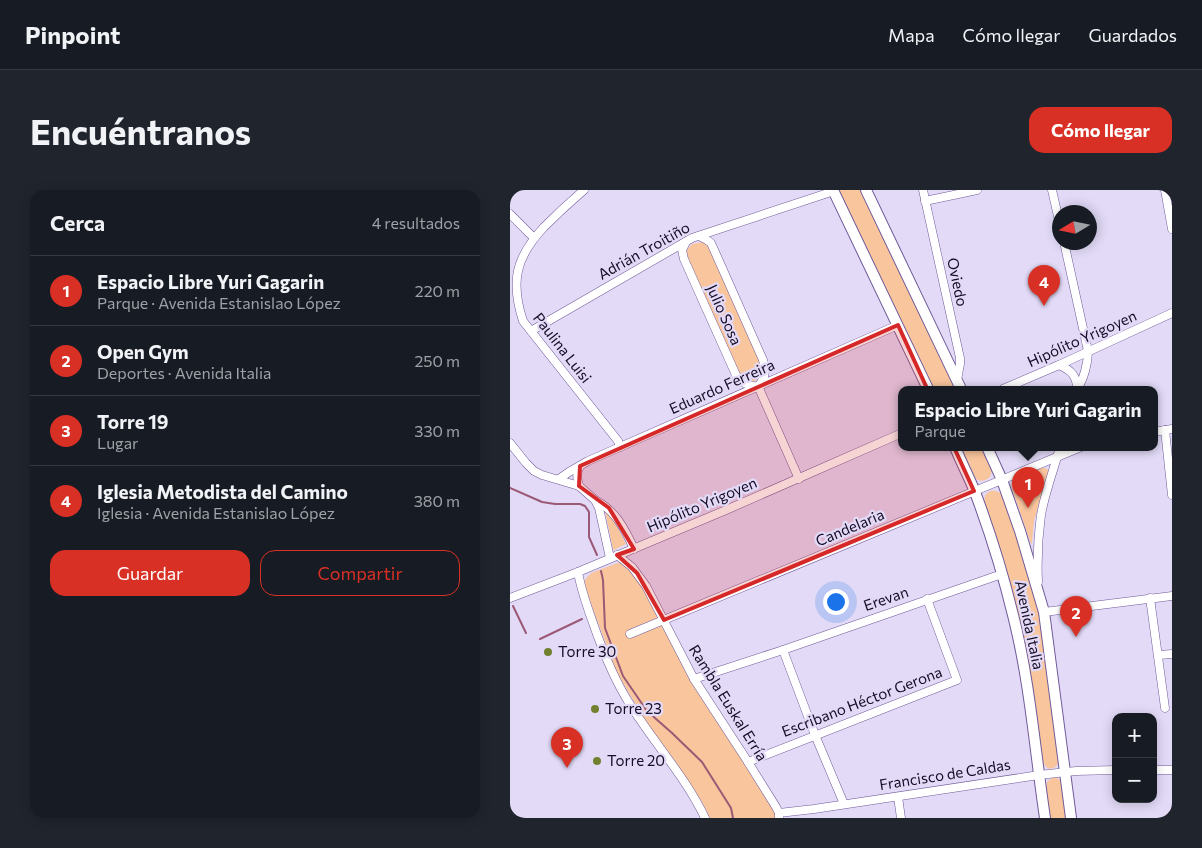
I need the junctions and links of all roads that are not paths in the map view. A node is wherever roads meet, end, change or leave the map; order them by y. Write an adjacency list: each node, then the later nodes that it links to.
1 (584, 190): 13 (street, Paulina Luisi)
2 (833, 190): 12 (street, Adrián Troitiño); 17 (main road)
3 (866, 190): 21 (main road)
4 (922, 190): 8 (street, Oviedo)
5 (978, 190): 8 (street)
6 (1052, 190): 9 (street)
7 (1165, 190): 11 (street)
8 (925, 201): 21 (street, Oviedo)
9 (1055, 205)
10 (510, 214): 13 (street)
11 (1172, 229)
12 (699, 236): 14 (street, Adrián Troitiño); 22 (street, Julio Sosa)
13 (534, 238): 18 (street, Paulina Luisi)
14 (686, 242): 18 (street, Adrián Troitiño); 22 (street, Julio Sosa)
15 (1066, 250): 19 (street)
16 (1172, 313): 19 (street, Hipólito Yrigoyen)
17 (898, 324): 22 (street, Eduardo Ferreira); 23 (main road)
18 (531, 331): 30 (street, Paulina Luisi)
19 (1088, 351): 20 (street, Hipólito Yrigoyen); 26 (street)
20 (1059, 365): 24 (street, Hipólito Yrigoyen); 25 (street)
21 (959, 385)
22 (758, 386): 30 (street, Eduardo Ferreira); 38 (street)
23 (927, 386)
24 (1010, 386)
25 (1077, 386)
26 (1079, 386)
27 (1168, 430): 42 (street)
28 (898, 435): 38 (street, Hipólito Yrigoyen)
29 (510, 443): 37 (street)
30 (620, 447): 36 (street, Eduardo Ferreira)
31 (957, 451): 41 (main road, Avenida Italia)
32 (989, 451): 39 (main road, Avenida Italia)
33 (1059, 451): 35 (street)
34 (1071, 451): 35 (street, Candelaria)
35 (1058, 456): 39 (street, Candelaria); 48 (street)
36 (580, 466): 37 (street, Eduardo Ferreira); 40 (street)
37 (559, 479): 40 (street)
38 (799, 479): 44 (street, Hipólito Yrigoyen)
39 (1002, 480): 41 (street, Candelaria); 48 (main road, Avenida Italia)
40 (579, 486): 43 (street)
41 (974, 491): 47 (main road, Avenida Italia); 54 (street, Candelaria)
42 (1172, 495)
43 (595, 500): 44 (street); 45 (street)
44 (634, 548): 45 (street, Hipólito Yrigoyen)
45 (613, 557): 46 (street, Hipólito Yrigoyen); 54 (street, Rambla Euskal Erría)
46 (578, 572): 50 (street, Hipólito Yrigoyen); 71 (street)
47 (1002, 574): 52 (street, Erevan); 67 (main road, Avenida Italia)
48 (1038, 591): 53 (main road, Avenida Italia)
49 (1172, 596): 51 (street)
50 (510, 598)
51 (1150, 598): 53 (street); 58 (street)
52 (928, 599): 56 (street, Erevan); 61 (street, Escribano Héctor Gerona)
53 (1044, 612): 66 (main road, Avenida Italia)
54 (664, 620): 55 (street, Candelaria); 59 (street, Rambla Euskal Erría)
55 (630, 634)
56 (783, 650): 59 (street, Erevan); 61 (street)
57 (1172, 654): 58 (street)
58 (1159, 655): 60 (street)
59 (694, 679): 62 (street, Rambla Euskal Erría)
60 (1165, 708)
61 (815, 735): 62 (street, Escribano Héctor Gerona); 69 (street)
62 (748, 762): 70 (street, Rambla Euskal Erría)
63 (1112, 770): 66 (street, Francisco de Caldas)
64 (1157, 770): 65 (street)
65 (1172, 770)
66 (1065, 772): 67 (street, Francisco de Caldas); 74 (main road, Avenida Italia)
67 (1039, 774): 68 (street, Francisco de Caldas); 73 (main road, Avenida Italia)
68 (898, 796): 69 (street, Francisco de Caldas); 72 (street)
69 (844, 804): 70 (street, Francisco de Caldas)
70 (779, 816)
71 (705, 818)
72 (901, 818)
73 (1045, 818)
74 (1071, 818)

